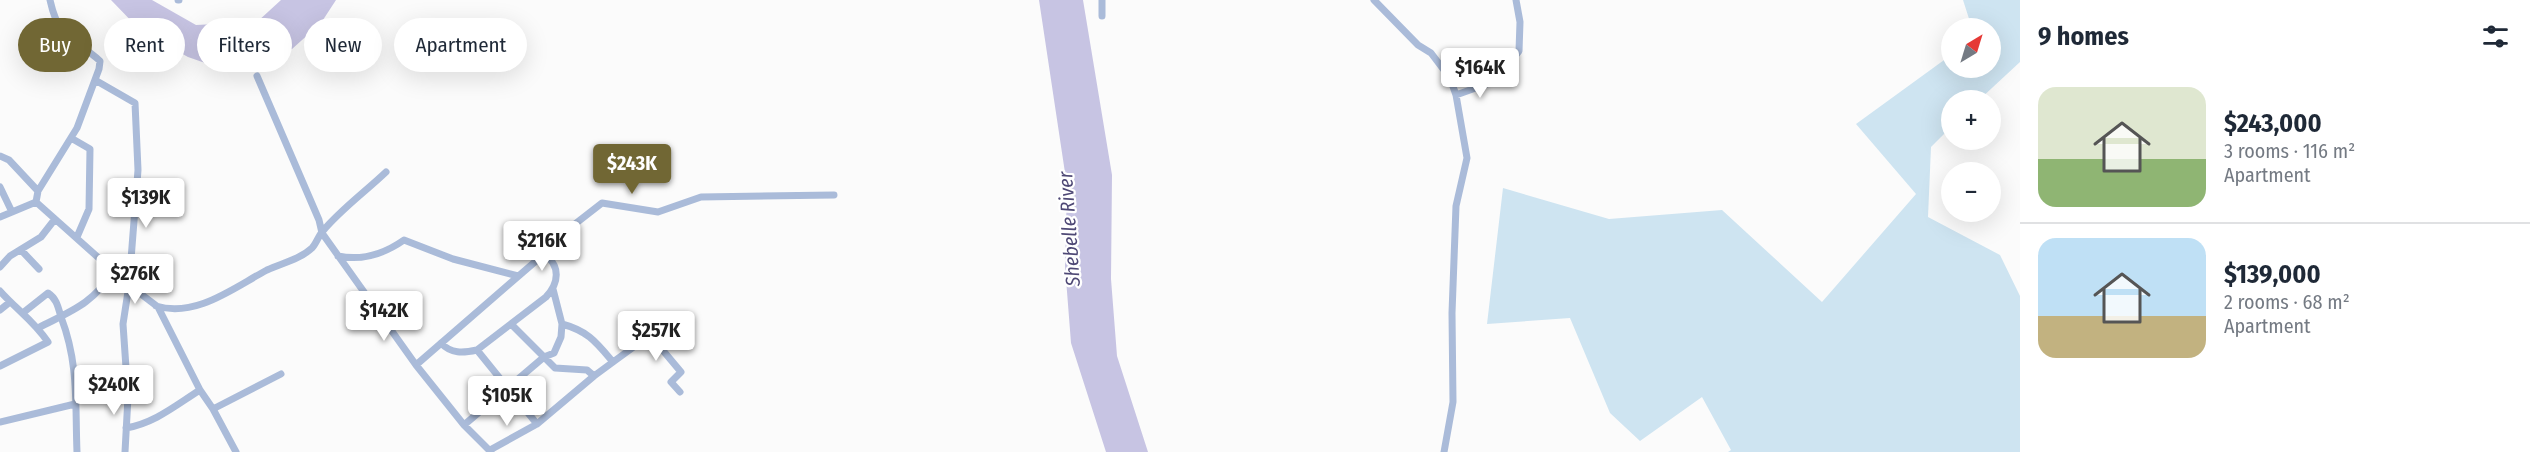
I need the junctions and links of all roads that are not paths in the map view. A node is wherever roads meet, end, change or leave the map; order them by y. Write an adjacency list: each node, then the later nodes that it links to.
1 (50, 0): 7 (street)
2 (1101, 0): 5 (street)
3 (1374, 0): 8 (street)
4 (1516, 0): 8 (street)
5 (1102, 16)
6 (257, 76): 19 (street)
7 (95, 80): 9 (street); 28 (street)
8 (1456, 95): 60 (street)
9 (71, 138): 13 (street); 20 (street)
10 (0, 156): 13 (street)
11 (386, 172): 19 (street)
12 (0, 187): 16 (street)
13 (38, 191): 15 (street)
14 (834, 195): 22 (street)
15 (36, 202): 16 (street); 18 (street)
16 (12, 212): 17 (street)
17 (0, 217)
18 (55, 219): 20 (street); 21 (street)
19 (322, 233): 23 (street); 32 (street)
20 (77, 237): 26 (street)
21 (21, 250): 24 (street); 25 (street)
22 (544, 254): 27 (street); 29 (street)
23 (338, 256): 27 (street); 43 (street)
24 (0, 267)
25 (39, 269)
26 (114, 271): 28 (street); 35 (street)
27 (518, 276): 39 (street)
28 (129, 285): 32 (street); 55 (street)
29 (553, 289): 36 (street); 37 (street)
30 (0, 291): 31 (street)
31 (10, 302): 33 (street); 34 (street)
32 (156, 306): 48 (street)
33 (0, 310)
34 (24, 312): 35 (street); 38 (street)
35 (61, 316): 38 (street); 50 (street)
36 (511, 324): 40 (street); 41 (street)
37 (562, 324): 41 (street); 42 (street)
38 (38, 328): 44 (street)
39 (441, 343): 40 (street); 43 (street)
40 (477, 350): 47 (street)
41 (544, 357): 46 (street); 47 (street)
42 (613, 362): 46 (street); 49 (street)
43 (416, 365): 54 (street)
44 (0, 366)
45 (281, 374): 51 (street)
46 (594, 376): 53 (street)
47 (508, 388): 53 (street); 54 (street)
48 (200, 390): 51 (street); 55 (street)
49 (680, 392)
50 (75, 404): 52 (street); 57 (street)
51 (213, 408): 59 (street)
52 (0, 422)
53 (537, 424): 56 (street)
54 (464, 425): 56 (street)
55 (126, 428): 58 (street)
56 (490, 451)
57 (77, 452)
58 (125, 452)
59 (236, 452)
60 (1444, 452)

